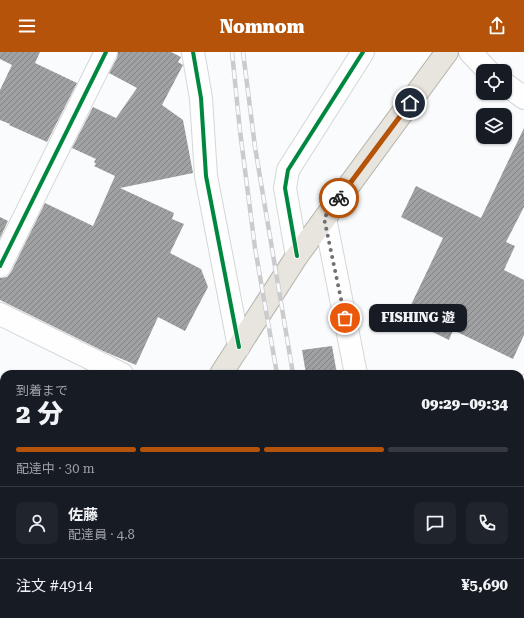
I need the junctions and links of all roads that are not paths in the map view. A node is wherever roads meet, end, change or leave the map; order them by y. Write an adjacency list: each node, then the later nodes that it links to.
1 (106, 52): 11 (street)
2 (193, 52): 13 (street)
3 (363, 52): 10 (street)
4 (447, 52): 9 (highway)
5 (470, 52): 6 (street)
6 (481, 64)
7 (512, 89): 8 (street)
8 (524, 98)
9 (324, 218): 10 (highway); 16 (street)
10 (297, 256): 13 (highway)
11 (0, 266)
12 (0, 314): 14 (street)
13 (238, 347): 15 (highway)
14 (114, 370)
15 (224, 370)
16 (355, 370)

